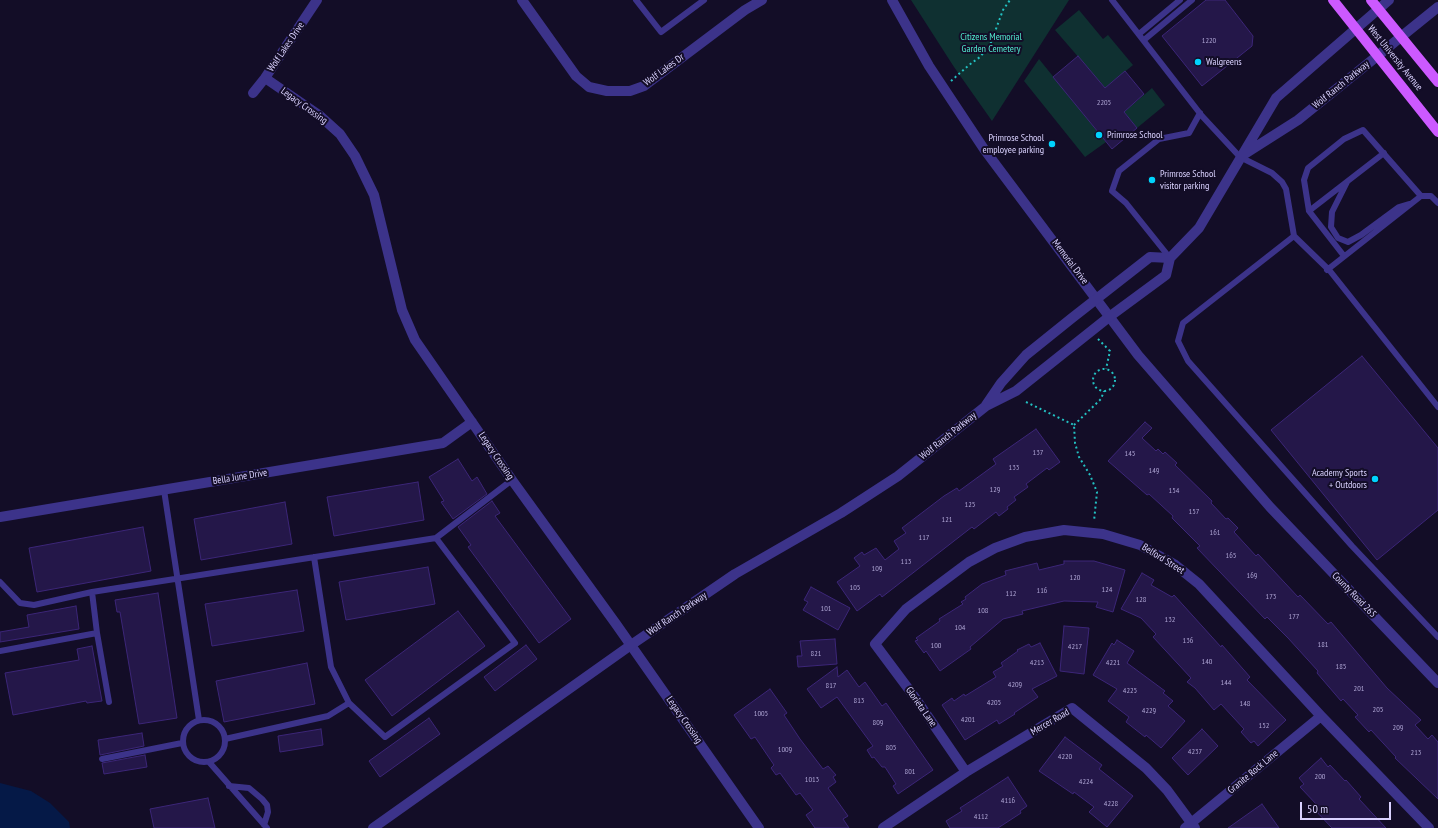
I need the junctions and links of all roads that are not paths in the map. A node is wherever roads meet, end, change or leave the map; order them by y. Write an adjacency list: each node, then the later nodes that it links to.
1 (317, 0): 20 (street, Wolf Lakes Drive)
2 (522, 0): 5 (street, Wolf Lakes Dr)
3 (636, 0): 4 (lane)
4 (704, 0)
5 (762, 0)
6 (892, 0): 36 (street, Memorial Drive)
7 (1112, 0): 16 (lane)
8 (1180, 0): 16 (lane)
9 (1192, 0): 18 (lane)
10 (1333, 0): 15 (main road, West University Avenue)
11 (1371, 0): 14 (main road, West University Avenue)
12 (1389, 0): 14 (street, Wolf Ranch Parkway)
13 (1438, 7): 17 (street, Wolf Ranch Parkway)
14 (1378, 8): 15 (street, Wolf Ranch Parkway); 17 (main road, West University Avenue)
15 (1355, 28): 19 (main road, West University Avenue); 26 (street, Wolf Ranch Parkway)
16 (1139, 34): 18 (lane)
17 (1401, 36): 19 (street, Wolf Ranch Parkway); 21 (main road, West University Avenue)
18 (1144, 40): 23 (lane)
19 (1377, 56): 24 (main road, West University Avenue); 26 (street, Wolf Ranch Parkway)
20 (265, 78): 22 (street, Wolf Lakes Drive); 40 (street, Legacy Crossing)
21 (1438, 82)
22 (253, 93)
23 (1200, 113): 26 (lane); 34 (lane)
24 (1438, 132)
25 (1384, 154): 27 (lane); 28 (lane); 31 (lane)
26 (1240, 158): 32 (lane); 34 (street, Wolf Ranch Parkway)
27 (1348, 182): 30 (lane); 31 (lane)
28 (1421, 196): 29 (lane); 30 (lane)
29 (1438, 203)
30 (1409, 204): 33 (lane)
31 (1309, 211): 33 (lane)
32 (1294, 236): 35 (lane); 51 (lane)
33 (1344, 256): 35 (lane)
34 (1170, 258): 36 (street, Wolf Ranch Parkway); 37 (street, Wolf Ranch Parkway)
35 (1327, 270): 39 (lane)
36 (1096, 299): 37 (street, Memorial Drive); 38 (street, Wolf Ranch Parkway)
37 (1109, 317): 38 (street, Wolf Ranch Parkway); 43 (street, Memorial Drive)
38 (986, 406): 53 (street, Wolf Ranch Parkway)
39 (1438, 407)
40 (472, 422): 41 (street, Legacy Crossing); 42 (street, Bella June Drive)
41 (512, 480): 45 (lane); 53 (street, Legacy Crossing)
42 (164, 490): 44 (street, Bella June Drive); 47 (lane)
43 (1270, 507): 55 (street, County Road 265)
44 (0, 517)
45 (436, 538): 46 (lane); 57 (lane)
46 (314, 557): 47 (lane); 57 (lane)
47 (178, 579): 49 (lane); 59 (lane)
48 (0, 582): 49 (lane)
49 (92, 592): 50 (lane)
50 (97, 633): 54 (lane); 56 (lane)
51 (1438, 637)
52 (875, 644): 58 (street, Belford Street); 64 (street, Glorieta Lane)
53 (631, 645): 68 (street, Wolf Ranch Parkway); 69 (street, Legacy Crossing)
54 (0, 651)
55 (1438, 683)
56 (109, 702)
57 (349, 703): 60 (lane)
58 (1321, 716): 67 (street, Granite Rock Lane); 71 (street, Belford Street)
59 (199, 720): 60 (lane); 61 (lane)
60 (225, 739): 63 (lane)
61 (182, 743): 62 (lane); 63 (lane)
62 (102, 759)
63 (209, 762): 65 (lane)
64 (966, 772): 67 (street, Mercer Road); 70 (street, Mercer Road)
65 (229, 786): 66 (lane); 66 (lane)
66 (266, 826)
67 (1191, 826)
68 (373, 828)
69 (760, 828)
70 (883, 828)
71 (1429, 828)

